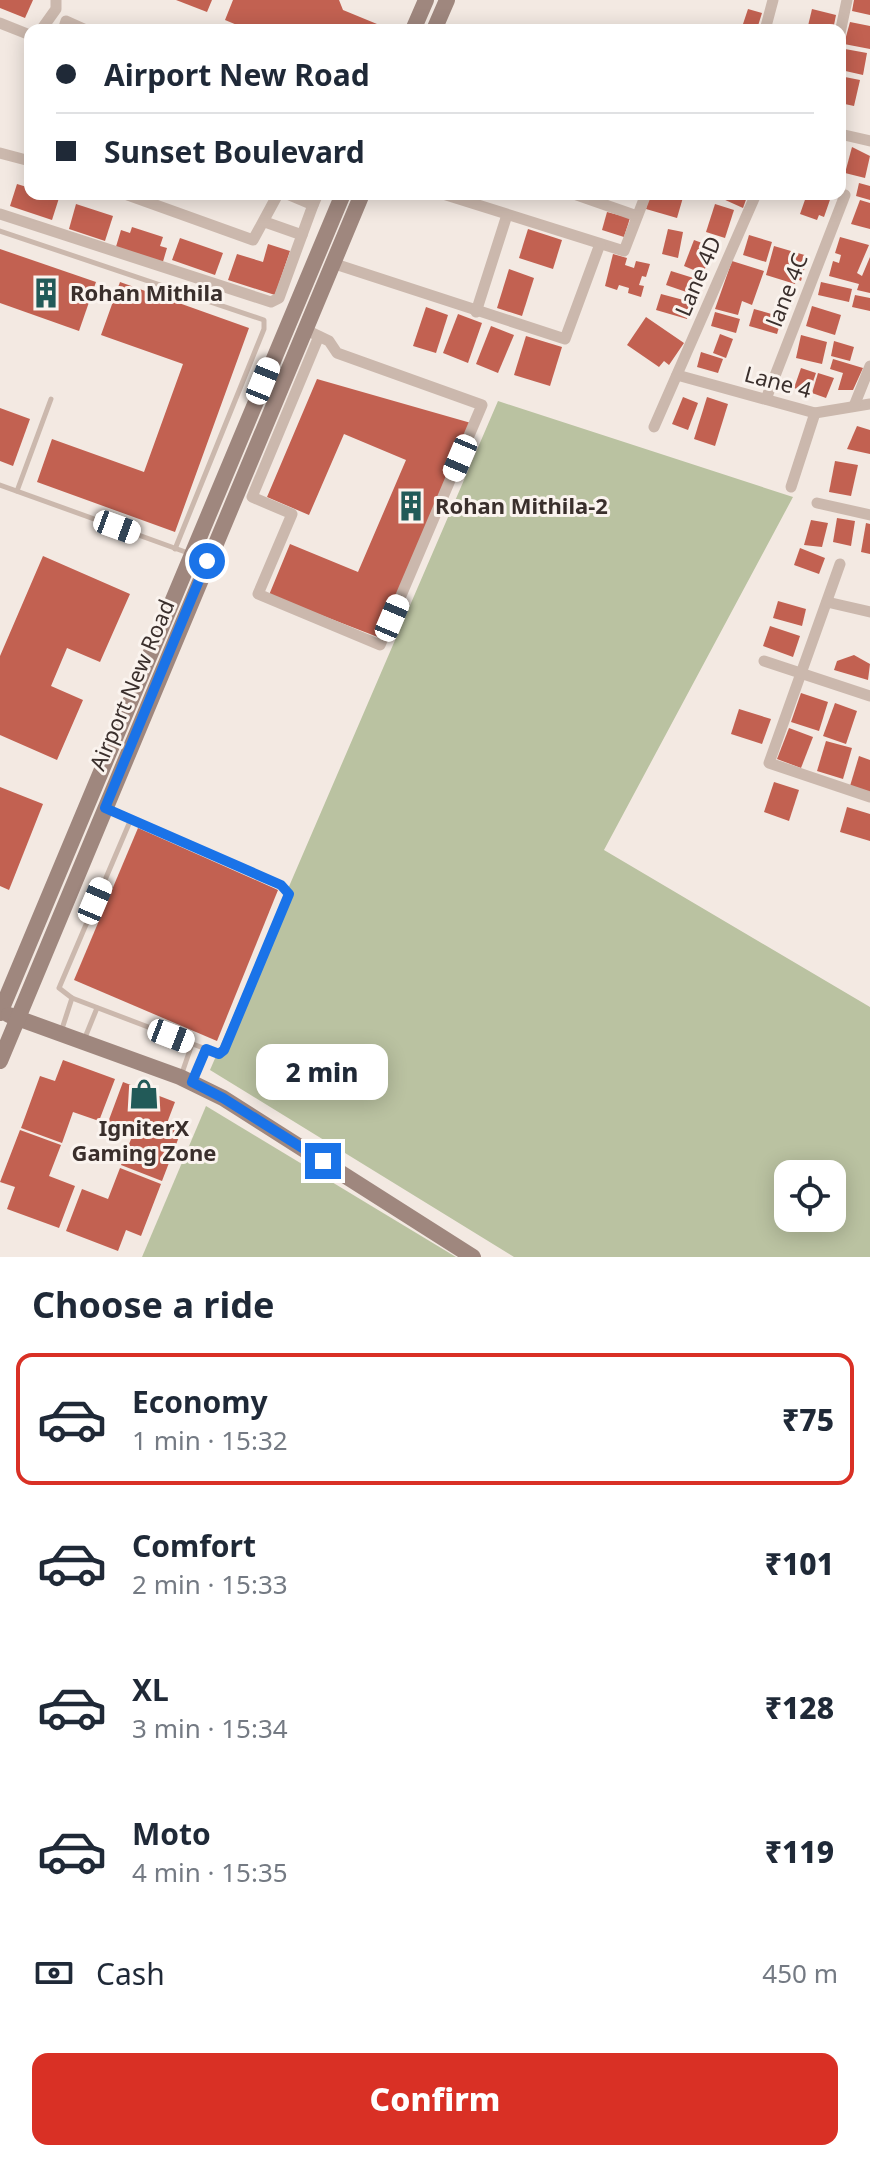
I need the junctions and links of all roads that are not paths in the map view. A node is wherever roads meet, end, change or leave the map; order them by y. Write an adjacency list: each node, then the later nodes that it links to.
1 (426, 0): 9 (main road)
2 (447, 0): 10 (main road)
3 (773, 0): 11 (street)
4 (847, 0): 12 (street)
5 (56, 4): 7 (street); 8 (street)
6 (0, 23): 13 (street)
7 (44, 24)
8 (63, 24)
9 (416, 24)
10 (437, 24)
11 (767, 24)
12 (842, 24)
13 (24, 33)
14 (846, 135): 15 (street)
15 (870, 141)
16 (0, 153): 17 (street)
17 (24, 159)
18 (142, 200): 31 (street)
19 (275, 200): 31 (street)
20 (315, 200): 33 (street)
21 (340, 200): 52 (main road, Airport New Road)
22 (359, 200): 35 (main road, Airport New Road)
23 (461, 200): 29 (street)
24 (591, 200): 30 (street)
25 (644, 200): 30 (street)
26 (753, 200): 39 (street, Lane 4D)
27 (843, 200): 41 (street, lane 4C)
28 (0, 214): 33 (street)
29 (507, 215): 34 (street); 36 (street)
30 (637, 216): 34 (street)
31 (265, 222): 33 (street)
32 (0, 231): 51 (lane)
33 (302, 235)
34 (600, 244): 36 (street)
35 (332, 263): 36 (street); 37 (main road, Airport New Road)
36 (476, 312)
37 (311, 332): 37 (street); 53 (main road, Airport New Road)
38 (870, 366): 43 (street)
39 (677, 375): 41 (street, Lane 4); 45 (street)
40 (51, 399): 48 (lane)
41 (766, 399): 44 (street, Lane 4)
42 (870, 404): 43 (street, Lane 4)
43 (854, 406): 44 (street, Lane 4)
44 (815, 413): 47 (street)
45 (654, 427)
46 (0, 485): 48 (lane)
47 (791, 487)
48 (17, 491): 51 (lane)
49 (817, 503): 50 (street)
50 (870, 515)
51 (175, 549): 52 (lane)
52 (191, 555): 53 (lane); 65 (main road, Airport New Road)
53 (207, 561): 61 (main road, Airport New Road)
54 (840, 564): 55 (street)
55 (827, 602): 56 (street); 58 (street)
56 (870, 612)
57 (764, 661): 58 (street)
58 (801, 674): 59 (street); 60 (street)
59 (870, 696)
60 (870, 797)
61 (105, 808): 62 (lane); 66 (main road, Airport New Road)
62 (131, 819): 63 (lane); 70 (lane)
63 (72, 998): 64 (lane); 67 (lane)
64 (97, 1008): 68 (lane); 69 (lane)
65 (0, 1012): 66 (main road)
66 (18, 1019): 67 (main road); 71 (main road, Airport New Road)
67 (59, 1037): 69 (main road)
68 (192, 1044): 70 (lane); 72 (lane)
69 (82, 1045): 72 (main road)
70 (206, 1049): 72 (lane)
71 (0, 1061)
72 (186, 1080): 73 (main road)
73 (473, 1257)

